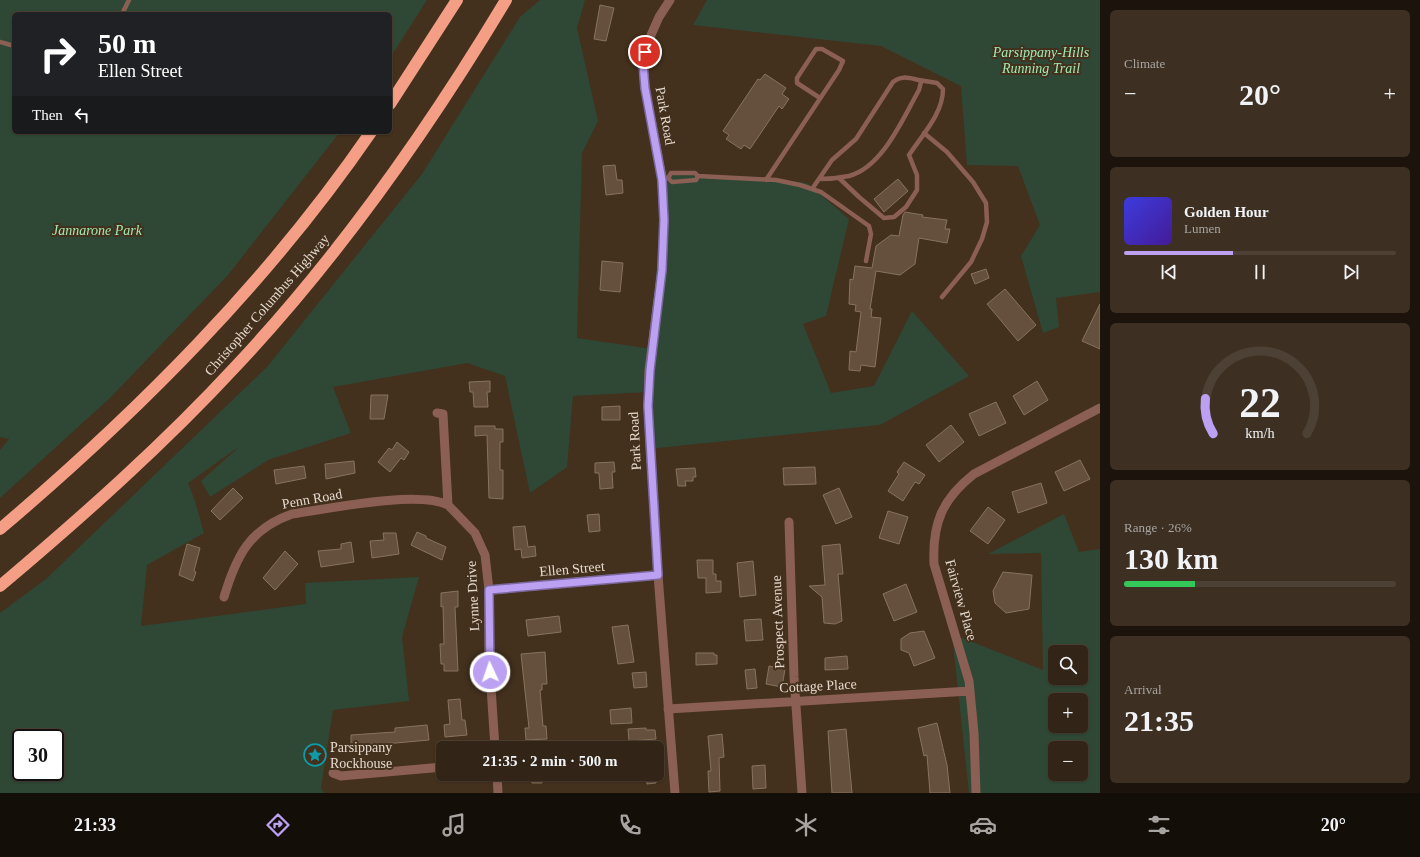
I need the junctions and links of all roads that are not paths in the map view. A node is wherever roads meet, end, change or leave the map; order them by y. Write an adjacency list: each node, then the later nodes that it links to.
1 (130, 0): 5 (lane)
2 (456, 0): 10 (highway)
3 (506, 0): 27 (highway, Christopher Columbus Highway)
4 (670, 0): 14 (street, Park Road)
5 (123, 12)
6 (0, 42): 7 (lane)
7 (12, 45)
8 (919, 80): 11 (lane); 15 (lane); 16 (lane)
9 (820, 98): 9 (lane); 17 (lane)
10 (392, 101)
11 (924, 133): 15 (lane); 20 (lane)
12 (369, 134): 25 (highway, Christopher Columbus Highway)
13 (698, 176): 14 (lane); 14 (lane); 17 (lane)
14 (665, 178): 26 (street, Park Road)
15 (839, 178): 16 (lane)
16 (819, 179): 18 (lane)
17 (766, 180): 18 (lane)
18 (812, 189): 19 (lane)
19 (866, 261)
20 (942, 297)
21 (1100, 408): 30 (street, Fairview Place)
22 (437, 413): 23 (street)
23 (448, 505): 28 (street, Lynne Drive); 29 (street, Penn Road)
24 (789, 522): 31 (street, Prospect Avenue)
25 (0, 529)
26 (658, 575): 28 (street, Ellen Street); 32 (street, Park Road)
27 (0, 586)
28 (489, 590): 33 (street, Lynne Drive)
29 (224, 597)
30 (970, 692): 31 (street, Cottage Place); 40 (street, Fairview Place)
31 (796, 701): 32 (street, Cottage Place); 39 (street, Prospect Avenue)
32 (668, 709): 38 (street, Park Road)
33 (495, 741)
34 (436, 768): 35 (street)
35 (333, 773)
36 (497, 781): 37 (street)
37 (498, 793)
38 (675, 793)
39 (802, 793)
40 (976, 793)

